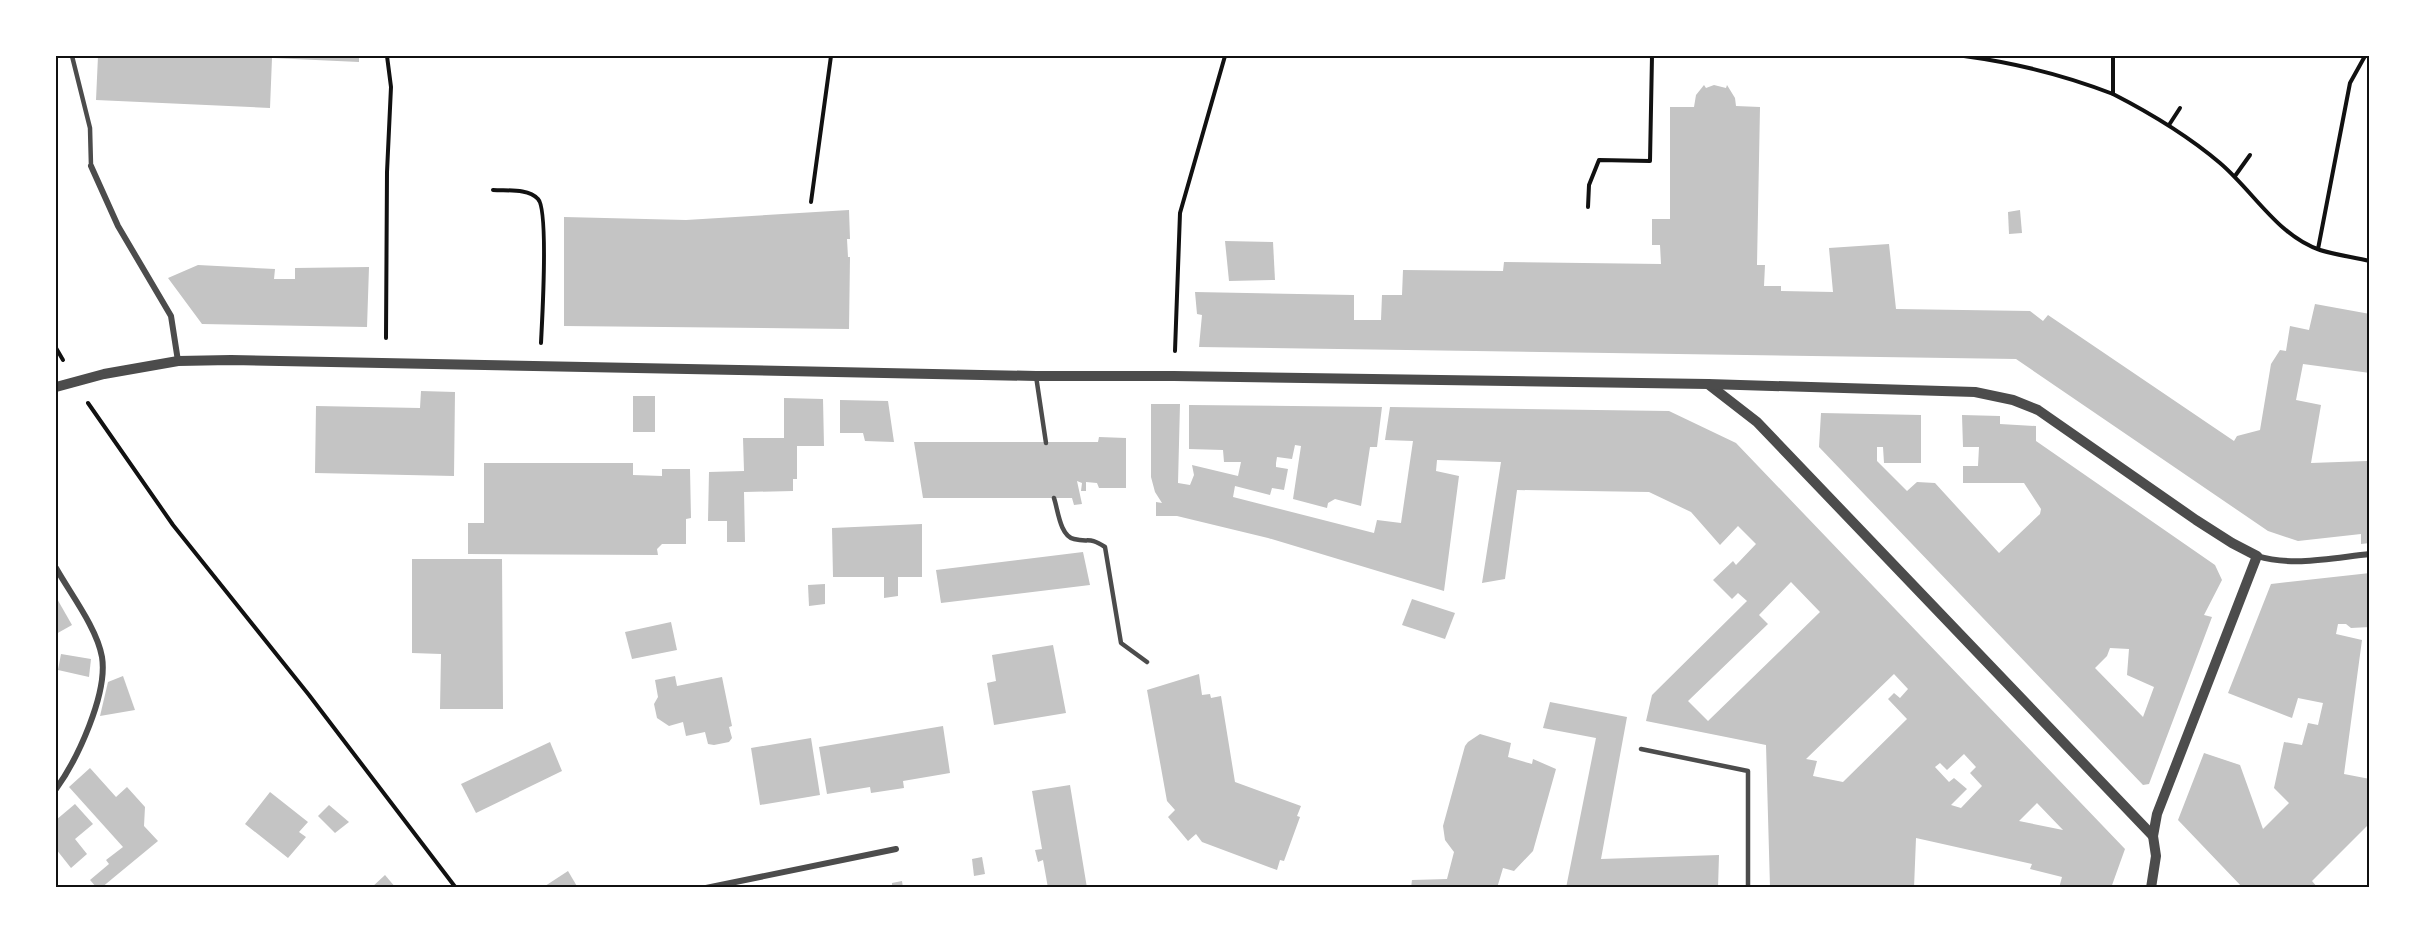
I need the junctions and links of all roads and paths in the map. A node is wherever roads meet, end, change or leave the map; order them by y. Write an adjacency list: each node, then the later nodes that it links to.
1 (72, 56): 13 (lane)
2 (387, 56): 21 (path)
3 (831, 56): 16 (path)
4 (1225, 56): 24 (path)
5 (1652, 56): 17 (path)
6 (1964, 56): 9 (path)
7 (2113, 56): 9 (path)
8 (2365, 56): 18 (path)
9 (2113, 94): 11 (path)
10 (2180, 108): 11 (path)
11 (2169, 125): 14 (path)
12 (2250, 155): 14 (path)
13 (91, 166): 20 (street)
14 (2235, 176): 18 (path)
15 (493, 190): 22 (path)
16 (811, 202)
17 (1588, 207)
18 (2318, 249): 19 (path)
19 (2370, 261)
20 (178, 361): 21 (street); 26 (street)
21 (385, 363): 22 (street)
22 (540, 368): 23 (street)
23 (1036, 376): 24 (street); 28 (lane)
24 (1174, 376): 25 (street)
25 (1708, 384): 31 (street); 36 (street)
26 (56, 387)
27 (94, 414): 38 (path)
28 (1046, 442)
29 (1054, 498): 33 (lane)
30 (2370, 554): 31 (street)
31 (2257, 556): 36 (street)
32 (56, 568): 35 (street)
33 (1147, 662)
34 (1641, 749): 40 (lane)
35 (56, 789)
36 (2153, 836): 41 (street)
37 (896, 849): 39 (street)
38 (456, 888)
39 (706, 888)
40 (1748, 888)
41 (2151, 888)

